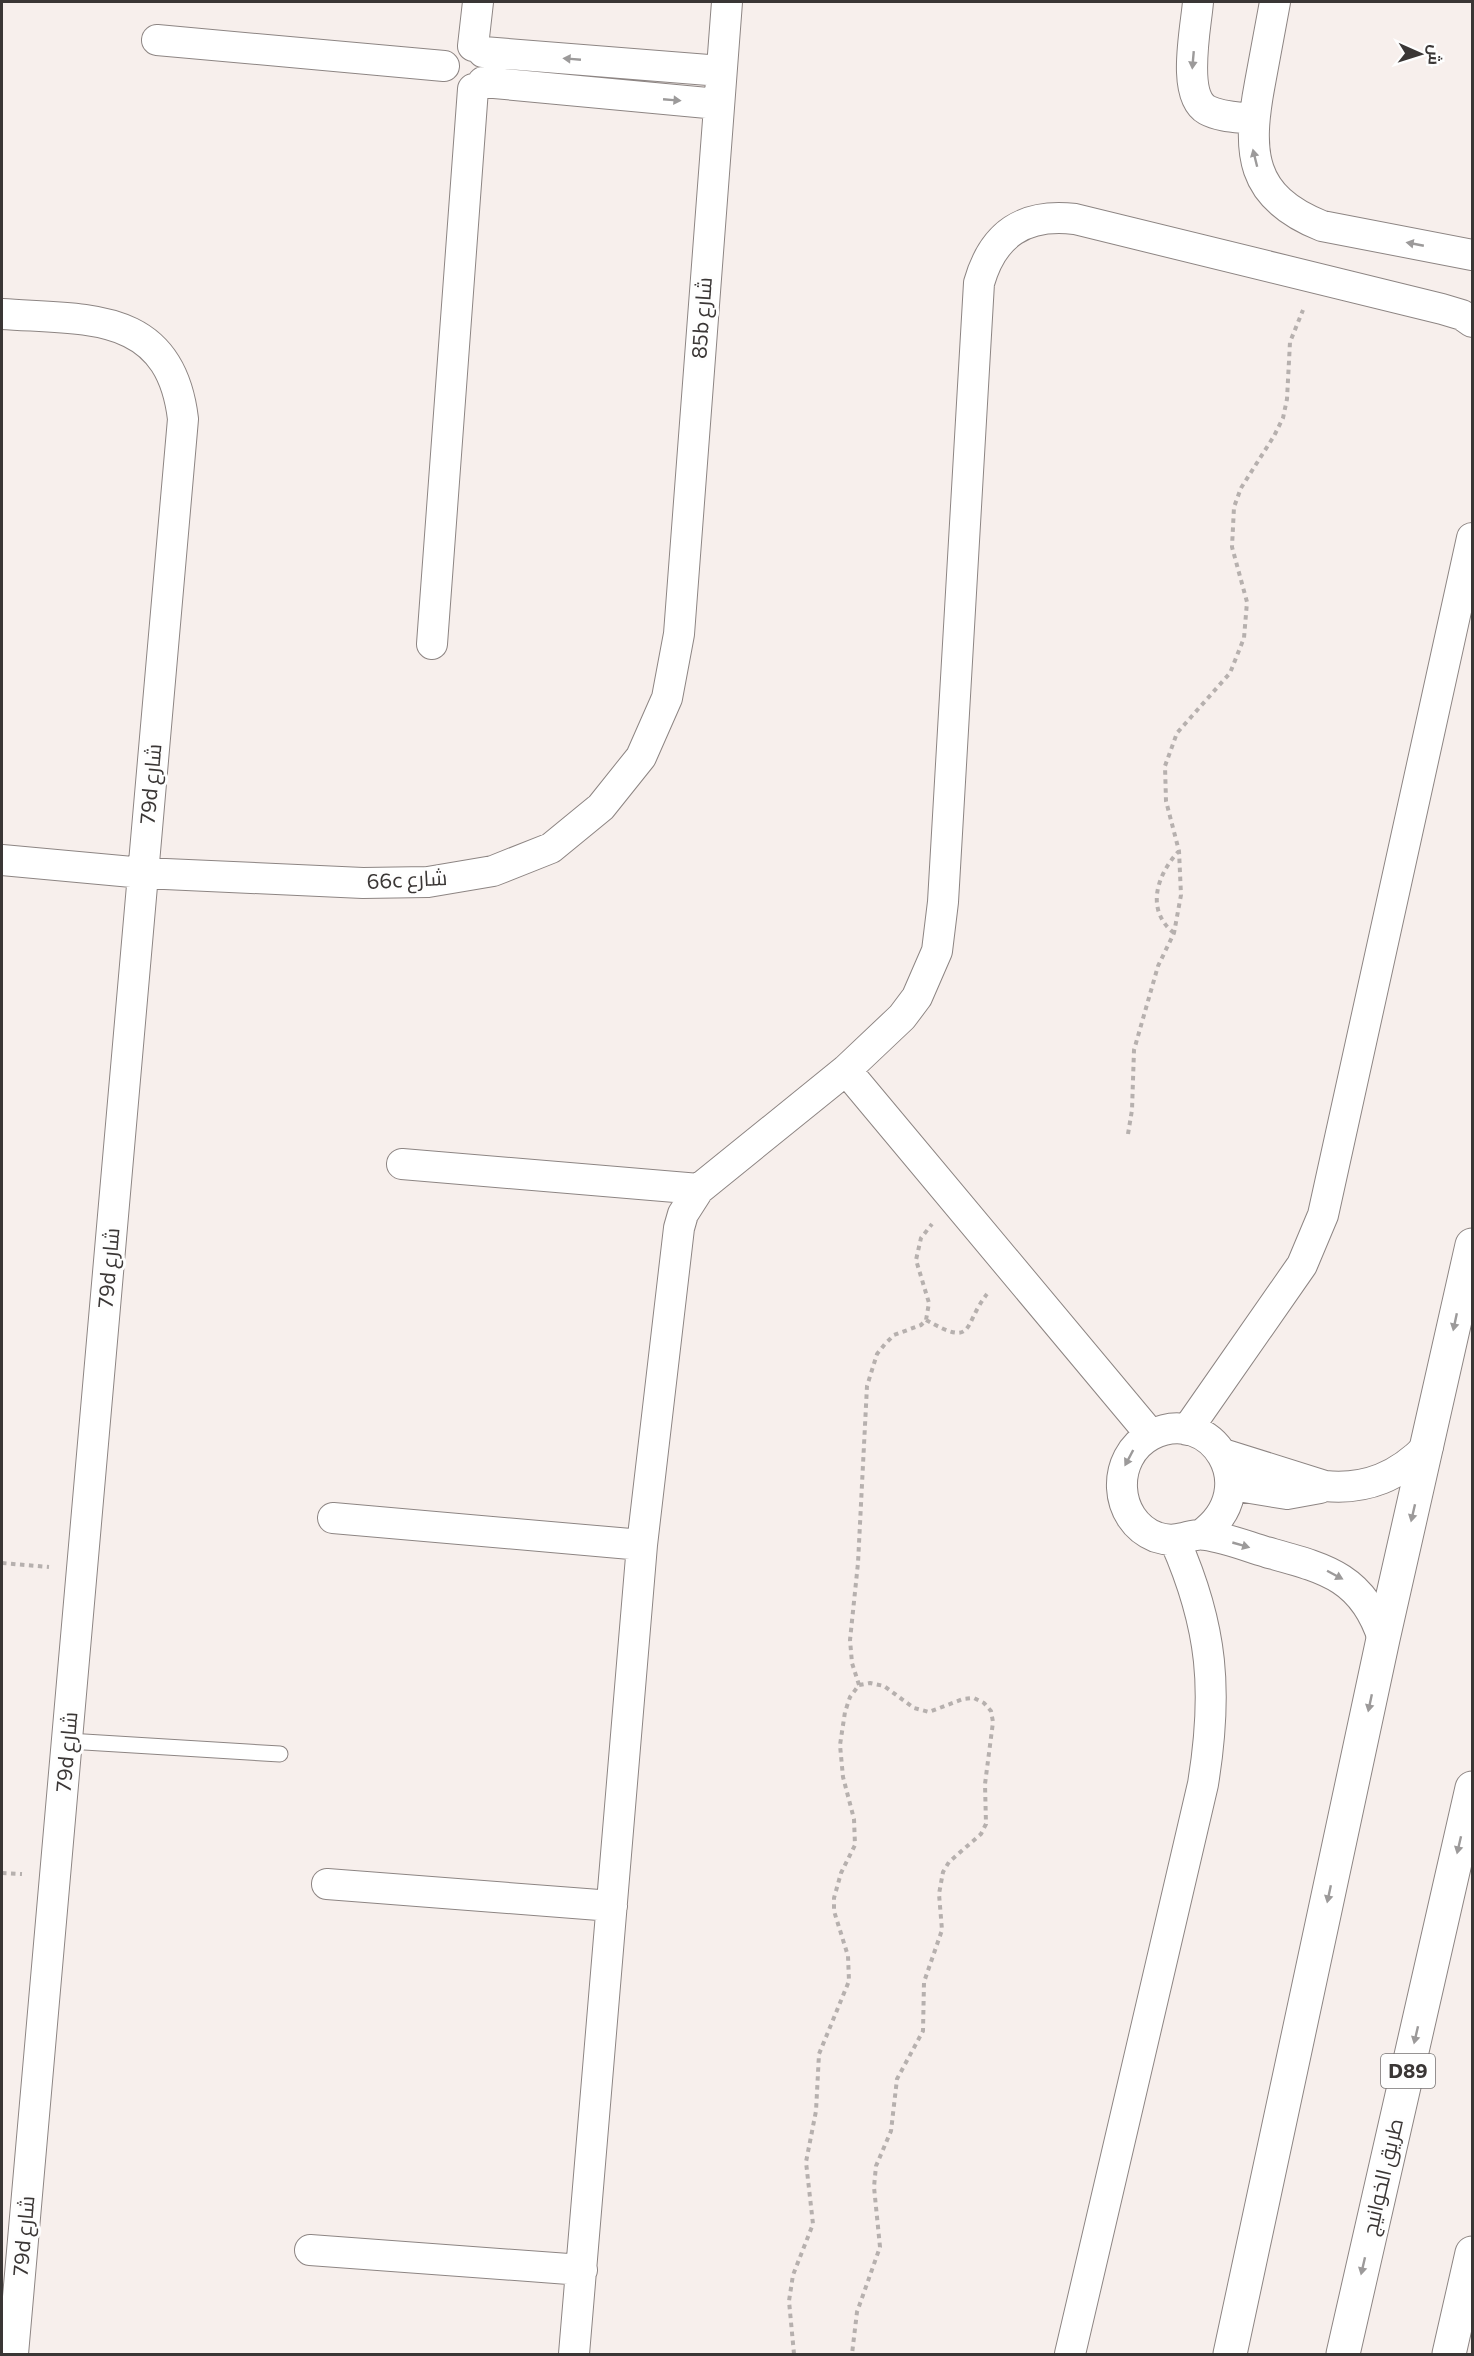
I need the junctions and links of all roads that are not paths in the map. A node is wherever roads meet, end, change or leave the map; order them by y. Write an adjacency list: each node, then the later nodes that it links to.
1 (478, 2): 6 (street)
2 (727, 2): 8 (street, 85b شارع)
3 (1198, 2): 11 (street, one-way to 11)
4 (1275, 2): 11 (street)
5 (157, 40): 7 (street)
6 (478, 49): 7 (street); 8 (street, one-way to 6); 9 (street)
7 (444, 66): 9 (street)
8 (721, 71): 10 (street, 85b شارع)
9 (478, 86): 10 (street, one-way to 10); 17 (street)
10 (718, 104): 16 (street, 85b شارع)
11 (1253, 119): 12 (street, one-way to 11)
12 (1473, 255)
13 (2, 314): 19 (street, 79d شارع)
14 (1473, 322): 20 (street)
15 (1473, 538): 24 (street)
16 (679, 634): 19 (street, 66c شارع)
17 (432, 644)
18 (2, 860): 19 (street, 66c شارع)
19 (143, 873): 34 (street, 79d شارع)
20 (846, 1070): 22 (street); 25 (street)
21 (402, 1164): 22 (street)
22 (699, 1189): 32 (street)
23 (1473, 1245): 26 (main road, one-way to 26)
24 (1187, 1430): 25 (street); 27 (street)
25 (1151, 1435): 31 (street, one-way to 31)
26 (1428, 1446): 29 (street); 33 (main road, one-way to 33)
27 (1223, 1454): 28 (street); 29 (street)
28 (1232, 1485): 29 (street); 31 (street)
29 (1325, 1486)
30 (333, 1518): 32 (street)
31 (1188, 1537): 33 (street, one-way to 33); 44 (street)
32 (642, 1545): 38 (street)
33 (1383, 1639): 45 (main road, one-way to 45)
34 (68, 1741): 35 (lane); 42 (street, 79d شارع)
35 (280, 1754)
36 (1473, 1788): 46 (main road, طريق الخوانيج / D89, one-way to 46)
37 (327, 1884): 38 (street)
38 (612, 1906): 41 (street)
39 (310, 2250): 41 (street)
40 (1473, 2253): 47 (main road)
41 (582, 2270): 43 (street)
42 (13, 2355)
43 (574, 2355)
44 (1070, 2355)
45 (1230, 2355)
46 (1343, 2355)
47 (1449, 2355)

